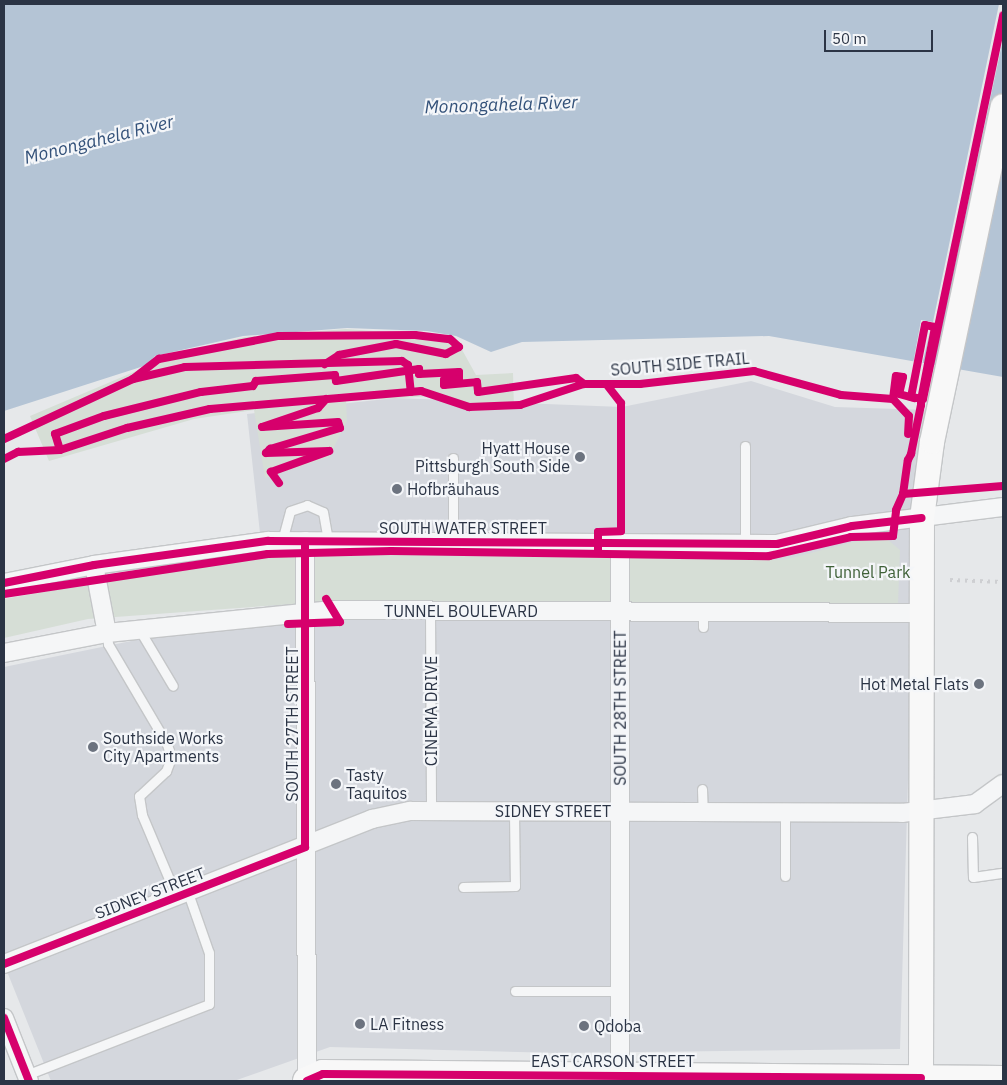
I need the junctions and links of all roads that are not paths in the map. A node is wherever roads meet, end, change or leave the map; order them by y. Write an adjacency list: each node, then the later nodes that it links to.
1 (1003, 106): 5 (main road)
2 (745, 446): 11 (lane)
3 (453, 458): 9 (lane)
4 (1003, 508): 5 (street, SOUTH WATER STREET)
5 (922, 518): 11 (street, SOUTH WATER STREET); 17 (main road)
6 (282, 541): 7 (street, SOUTH WATER STREET); 8 (lane); 12 (street, SOUTH WATER STREET)
7 (305, 541): 8 (street, SOUTH WATER STREET); 14 (street, SOUTH 27TH STREET)
8 (328, 541): 9 (street, SOUTH WATER STREET)
9 (453, 542): 10 (street, SOUTH WATER STREET)
10 (620, 544): 11 (street, SOUTH WATER STREET); 16 (street, SOUTH 28TH STREET)
11 (745, 544)
12 (94, 565): 13 (street, SOUTH WATER STREET); 19 (street)
13 (4, 583)
14 (305, 612): 15 (street, TUNNEL BOULEVARD); 18 (street, TUNNEL BOULEVARD); 31 (street, SOUTH 27TH STREET)
15 (430, 612): 16 (street, TUNNEL BOULEVARD); 26 (lane, CINEMA DRIVE)
16 (620, 612): 17 (street, TUNNEL BOULEVARD); 27 (street, SOUTH 28TH STREET)
17 (922, 613): 25 (main road)
18 (139, 629): 19 (street, TUNNEL BOULEVARD); 21 (lane)
19 (107, 633): 20 (street, TUNNEL BOULEVARD); 35 (lane)
20 (4, 653)
21 (173, 686)
22 (1003, 784): 25 (street, SIDNEY STREET)
23 (702, 789): 28 (lane)
24 (514, 810): 26 (street, SIDNEY STREET); 27 (street, SIDNEY STREET); 34 (lane)
25 (921, 810): 29 (street, SIDNEY STREET); 45 (main road)
26 (431, 811): 31 (street, SIDNEY STREET)
27 (620, 811): 28 (street, SIDNEY STREET); 38 (street, SOUTH 28TH STREET)
28 (703, 812): 29 (street, SIDNEY STREET)
29 (785, 813): 33 (lane)
30 (972, 837): 32 (lane)
31 (305, 846): 35 (street, SIDNEY STREET); 47 (street, SOUTH 27TH STREET)
32 (1003, 873)
33 (785, 876)
34 (463, 887)
35 (182, 895): 36 (street, SIDNEY STREET); 40 (lane)
36 (4, 964)
37 (515, 991): 38 (lane)
38 (620, 991): 42 (street, SOUTH 28TH STREET)
39 (4, 1018): 40 (street)
40 (27, 1078)
41 (476, 1078): 42 (main road, EAST CARSON STREET); 47 (main road, EAST CARSON STREET)
42 (620, 1078): 43 (main road, EAST CARSON STREET)
43 (693, 1078): 44 (main road, EAST CARSON STREET)
44 (825, 1078): 45 (main road, EAST CARSON STREET)
45 (921, 1078): 46 (main road, EAST CARSON STREET)
46 (999, 1080)
47 (307, 1081)

